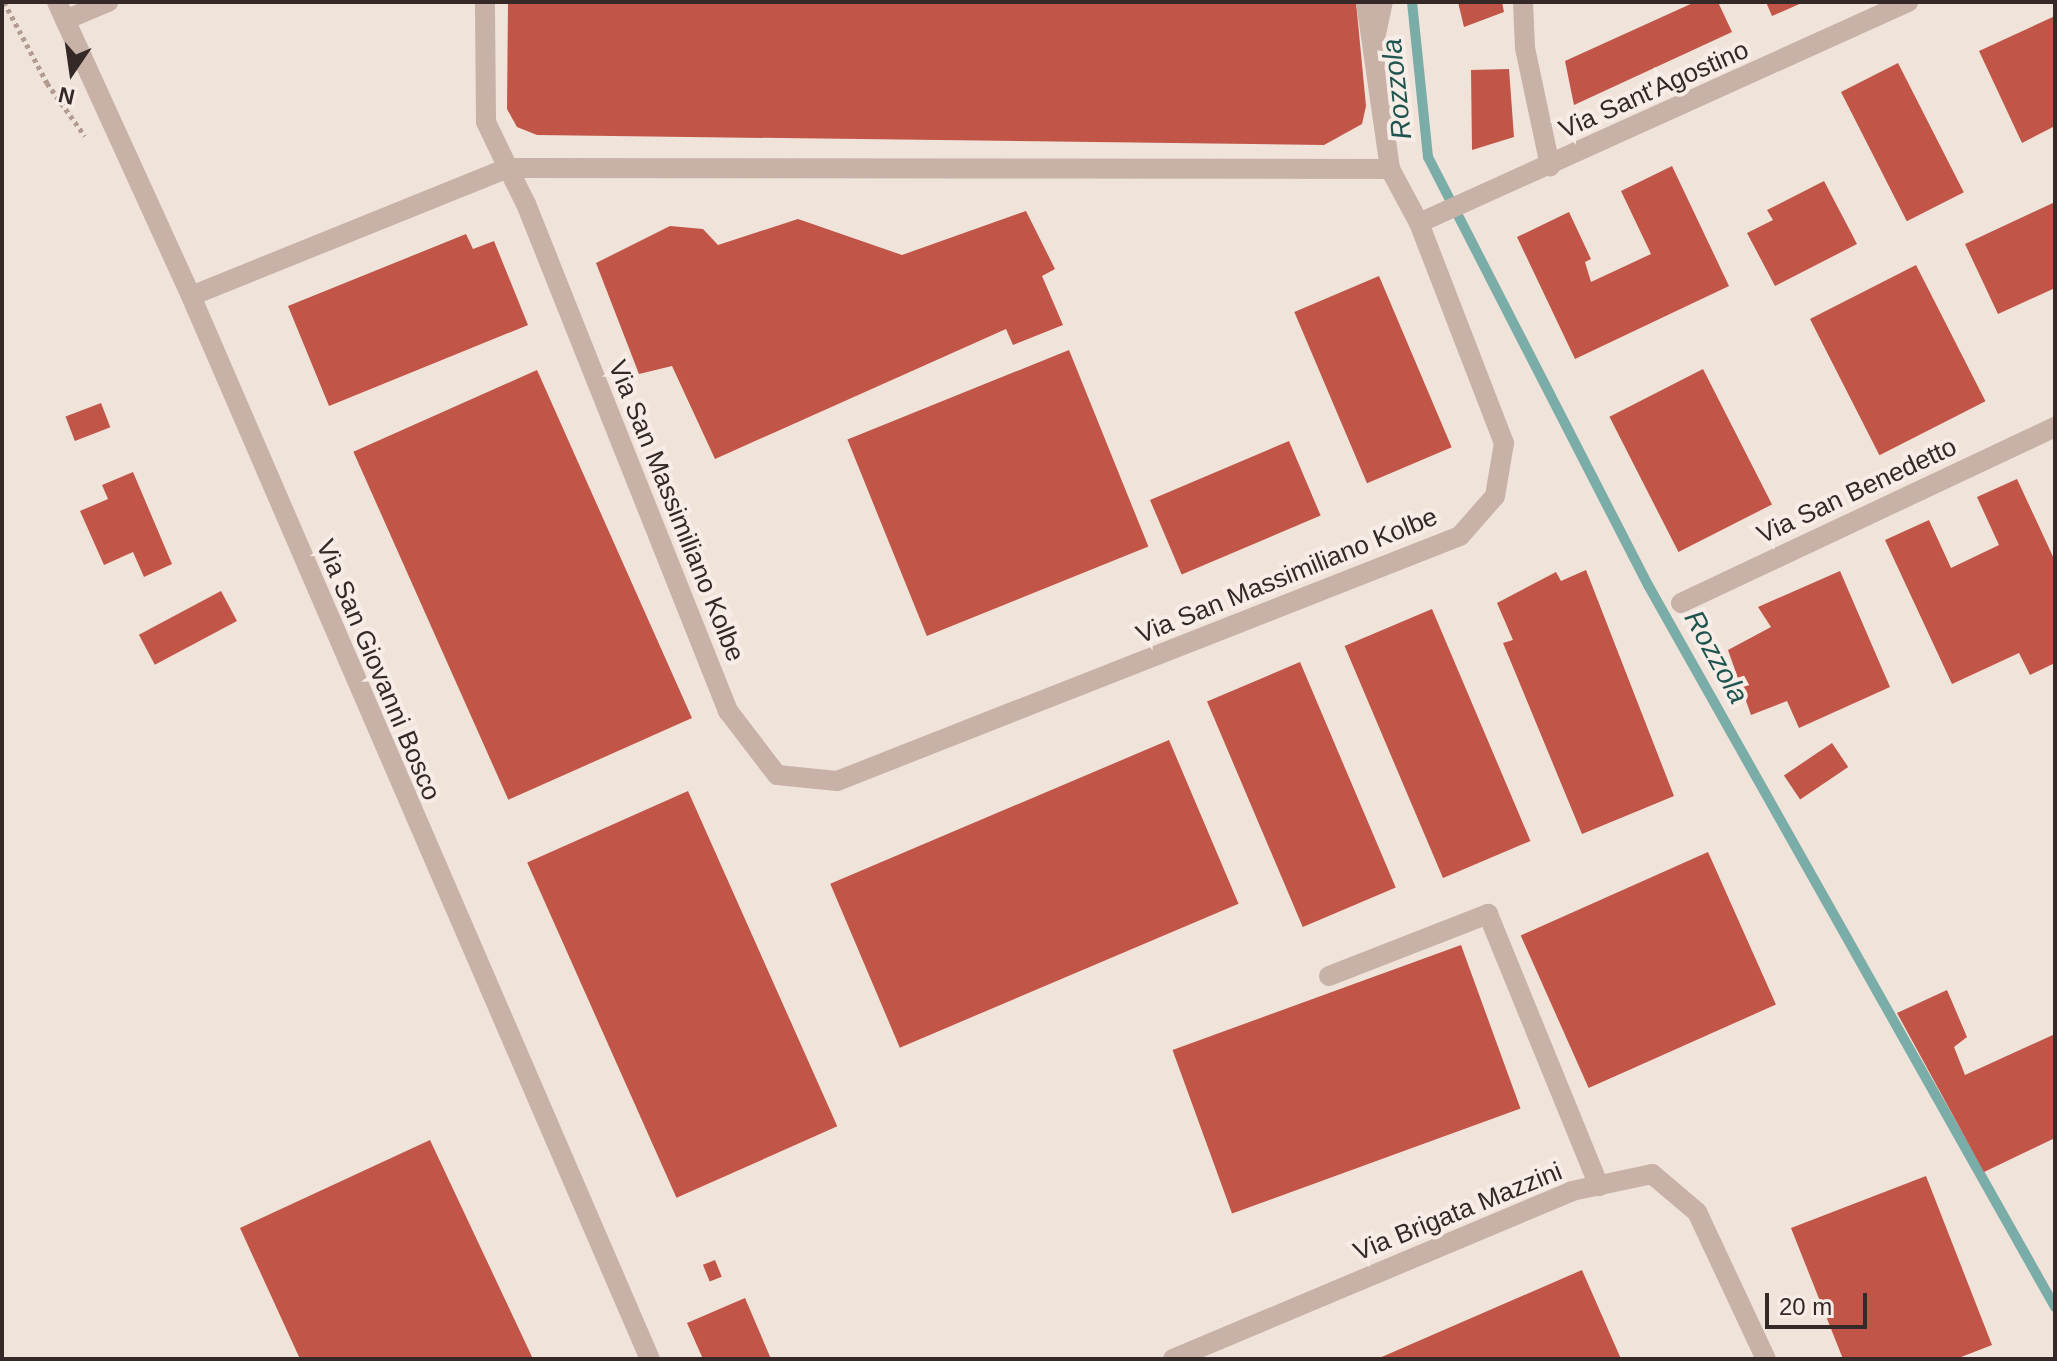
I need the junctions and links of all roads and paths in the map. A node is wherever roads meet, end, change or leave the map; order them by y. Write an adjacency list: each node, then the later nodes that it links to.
1 (108, 2): 7 (street)
2 (485, 2): 10 (street, Via San Massimiliano Kolbe)
3 (1366, 2): 8 (street)
4 (1383, 2): 8 (street)
5 (1523, 2): 9 (street)
6 (1908, 2): 9 (street, Via Sant'Agostino)
7 (61, 11): 13 (street, Via San Giovanni Bosco)
8 (1374, 46): 11 (street)
9 (1550, 166): 12 (street, Via Sant'Agostino)
10 (508, 168): 11 (street); 12 (street, Via San Massimiliano Kolbe); 13 (street)
11 (1390, 169): 12 (street, Via San Massimiliano Kolbe)
12 (1419, 223)
13 (191, 296): 18 (street, Via San Giovanni Bosco)
14 (2055, 427): 15 (street, Via San Benedetto)
15 (1681, 603)
16 (1329, 976): 17 (street)
17 (1599, 1186): 19 (street, Via Brigata Mazzini); 20 (street, Via Brigata Mazzini)
18 (650, 1359)
19 (1173, 1359)
20 (1766, 1359)

